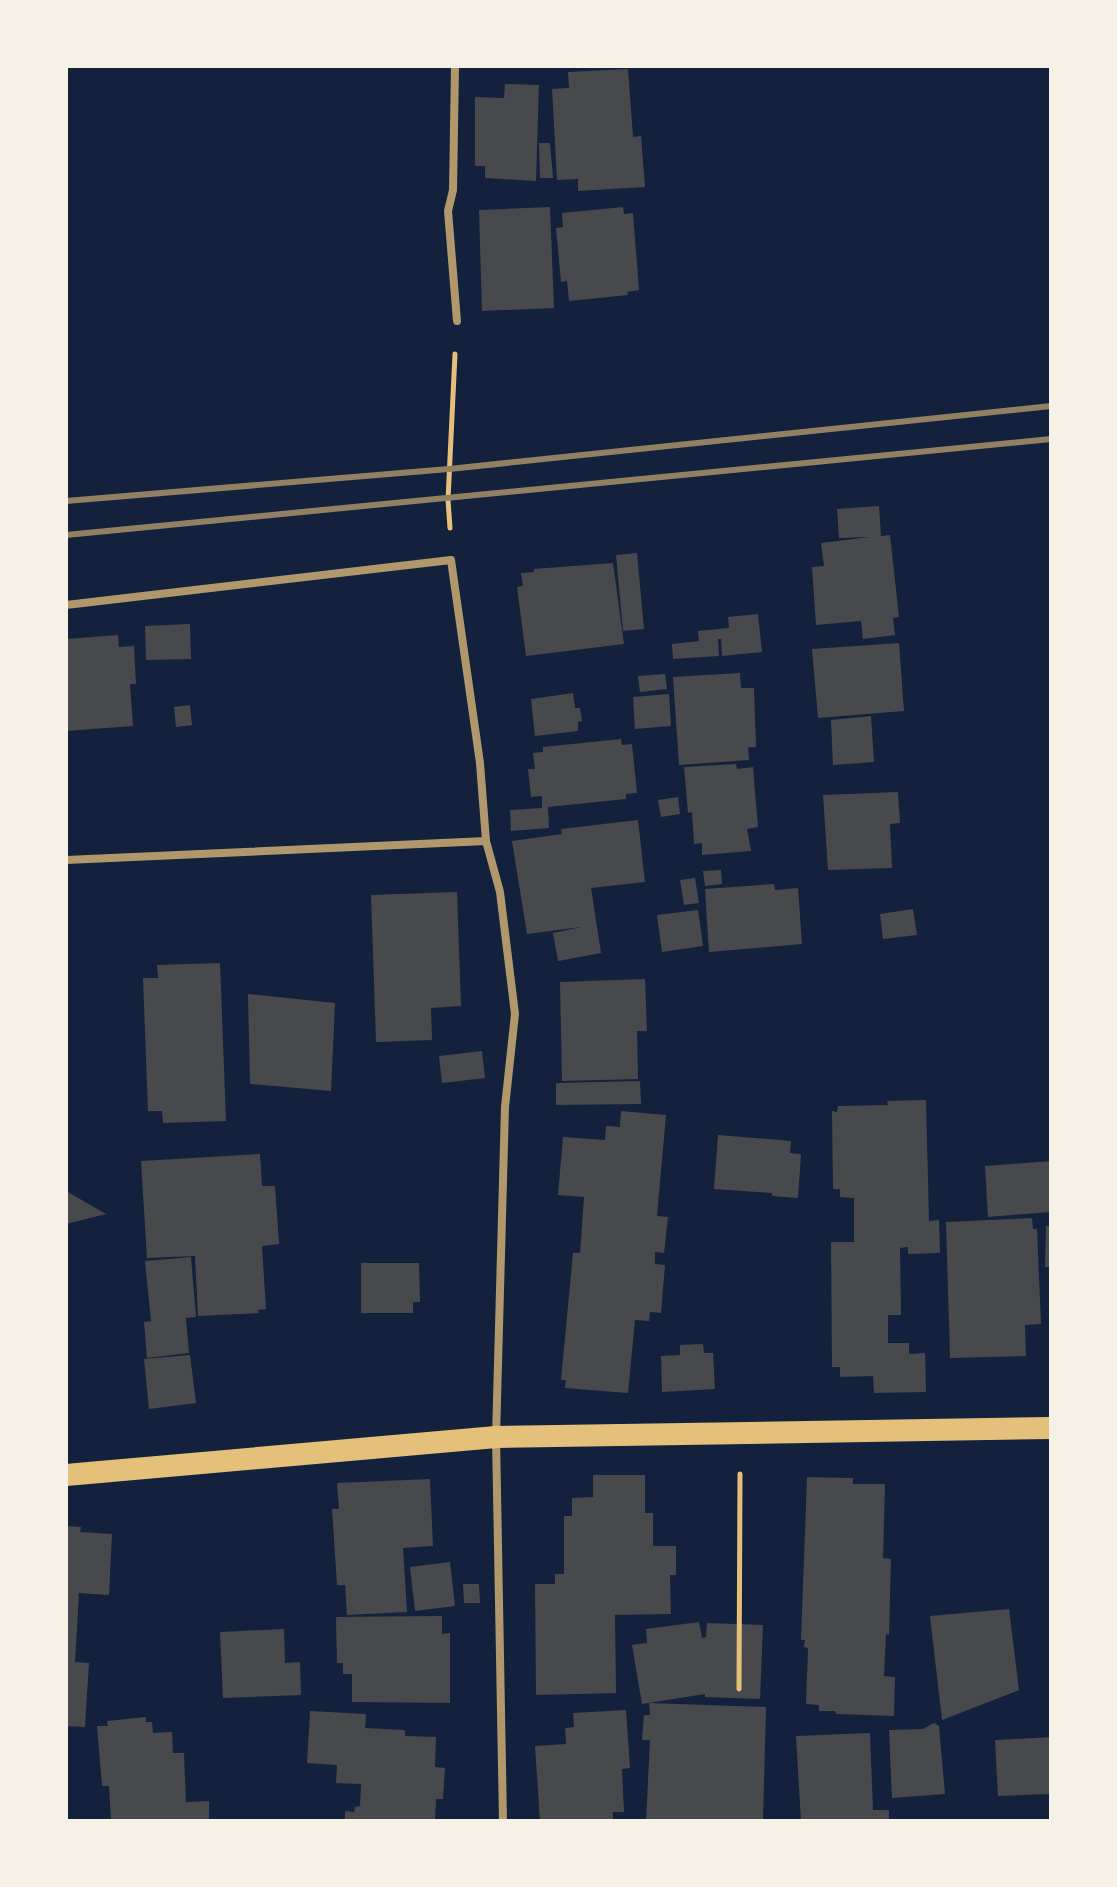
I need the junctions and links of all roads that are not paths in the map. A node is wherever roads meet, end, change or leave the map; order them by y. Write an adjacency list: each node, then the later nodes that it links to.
1 (455, 66): 2 (street)
2 (457, 321)
3 (66, 605): 4 (street)
4 (486, 841): 5 (street); 7 (street)
5 (66, 860)
6 (1051, 1428): 7 (highway)
7 (496, 1437): 8 (highway); 9 (street)
8 (66, 1475)
9 (503, 1821)

